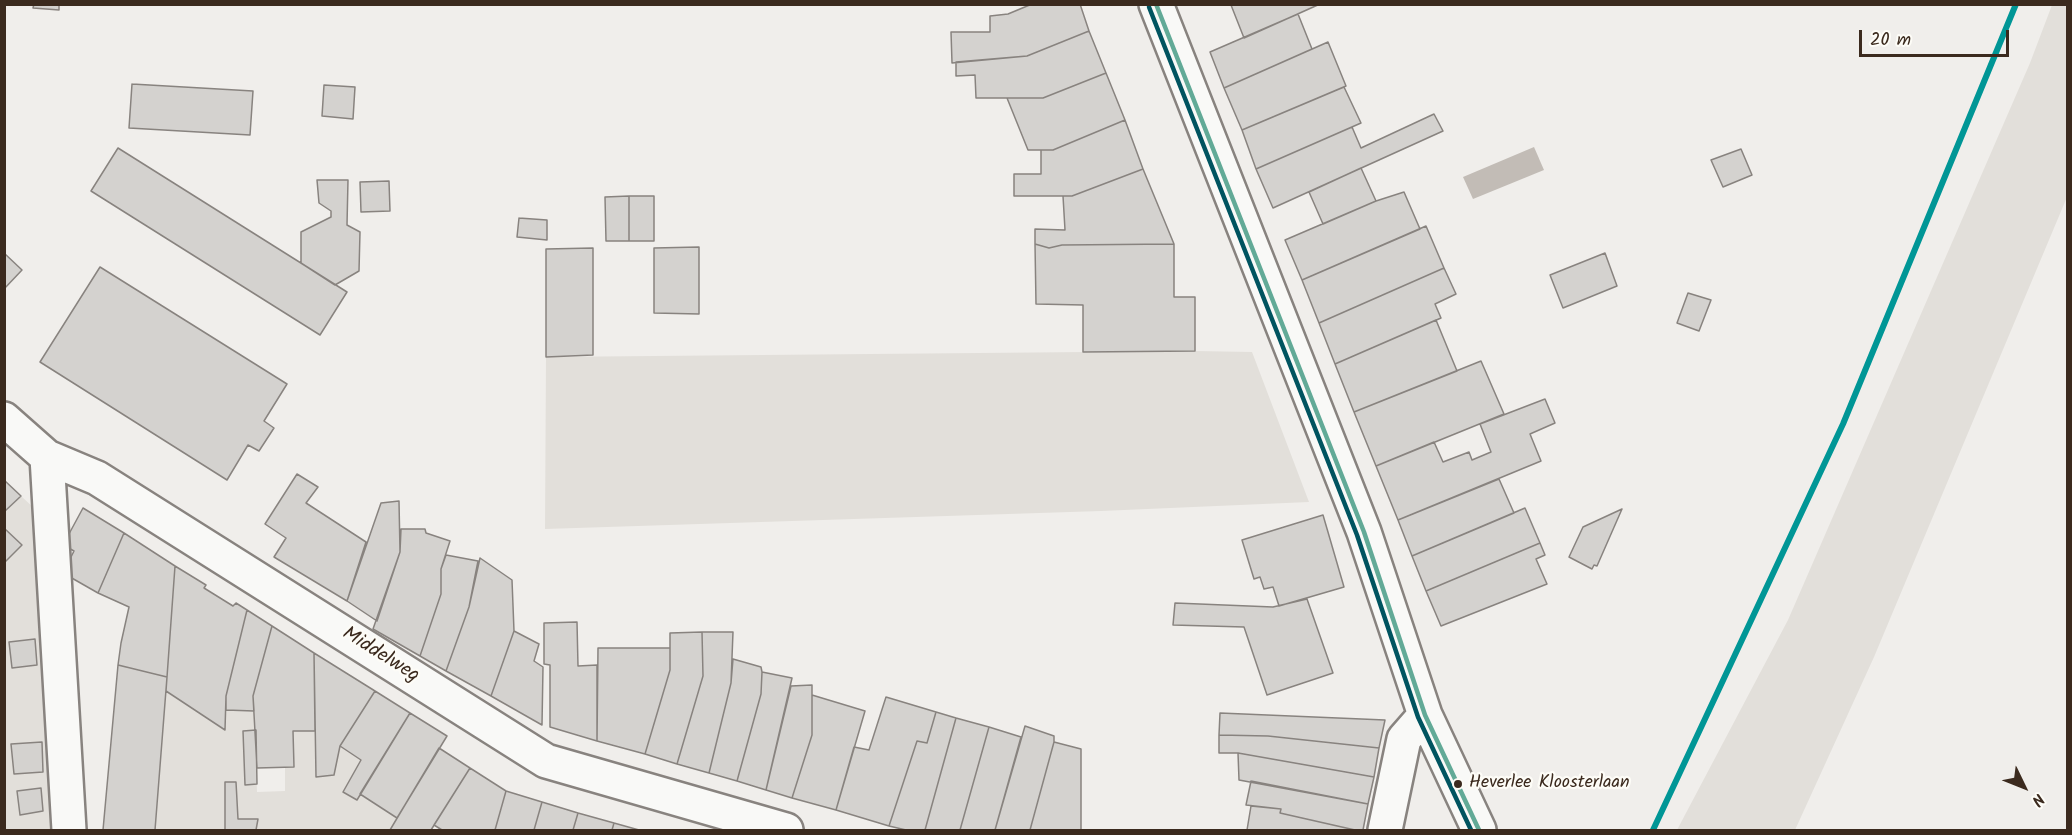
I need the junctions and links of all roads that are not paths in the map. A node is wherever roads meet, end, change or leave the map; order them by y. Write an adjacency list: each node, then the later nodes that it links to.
1 (1156, 4): 4 (street)
2 (4, 419): 3 (street, Middelweg)
3 (47, 457): 5 (street); 6 (street, Middelweg)
4 (1425, 715): 7 (street); 8 (street)
5 (69, 831)
6 (786, 831)
7 (1385, 831)
8 (1479, 831)

